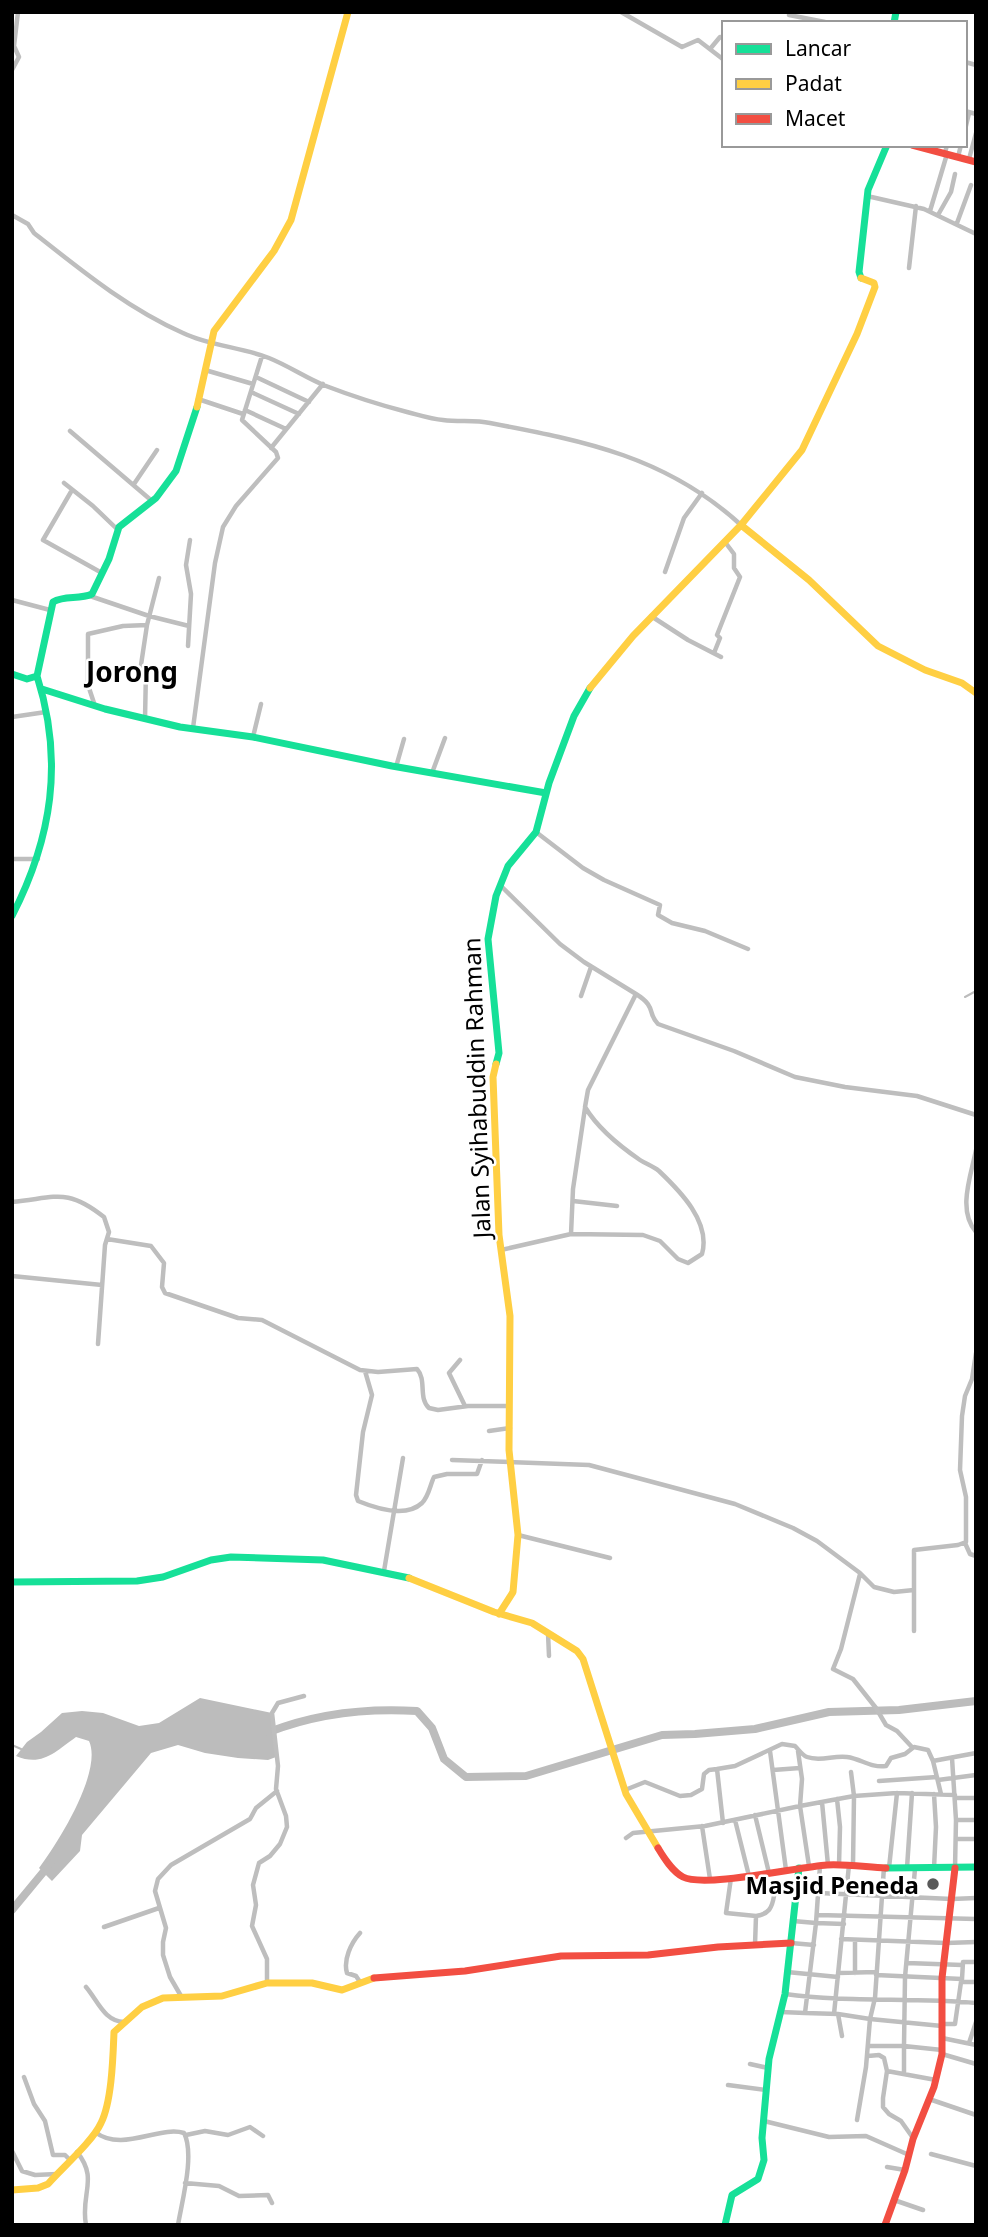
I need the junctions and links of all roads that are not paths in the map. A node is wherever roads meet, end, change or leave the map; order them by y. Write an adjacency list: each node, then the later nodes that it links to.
1 (18, 12): 9 (street)
2 (348, 12): 29 (street)
3 (621, 12): 7 (street)
4 (789, 15): 5 (street)
5 (820, 21)
6 (722, 38): 7 (street)
7 (710, 49): 8 (street)
8 (722, 58)
9 (12, 70)
10 (967, 112): 11 (street)
11 (976, 114)
12 (976, 133): 18 (street)
13 (886, 147): 21 (street, Jalan Syihabuddin Rahman)
14 (960, 147): 17 (street)
15 (934, 148): 16 (street)
16 (946, 151): 17 (street); 23 (street)
17 (958, 157): 18 (street)
18 (972, 161)
19 (955, 174): 25 (street)
20 (971, 185): 26 (street)
21 (867, 196): 22 (street); 49 (street, Jalan Syihabuddin Rahman)
22 (916, 206): 23 (street); 28 (street)
23 (930, 211): 25 (street)
24 (12, 215): 29 (street)
25 (938, 215): 26 (street)
26 (957, 223): 27 (street)
27 (976, 234)
28 (909, 268)
29 (210, 343): 30 (street); 31 (street)
30 (262, 356): 32 (street); 34 (street)
31 (204, 370): 33 (street); 36 (street)
32 (256, 377): 33 (street); 37 (street)
33 (253, 384): 35 (street)
34 (323, 384): 37 (street); 47 (street)
35 (251, 392): 38 (street); 39 (street)
36 (198, 399): 38 (street); 48 (street)
37 (309, 402): 39 (street)
38 (244, 412): 40 (street); 42 (street)
39 (299, 414): 40 (street)
40 (286, 429): 42 (street)
41 (69, 431): 45 (street)
42 (271, 448): 75 (street)
43 (157, 450): 45 (street)
44 (64, 483): 46 (street)
45 (134, 484): 48 (street)
46 (72, 489): 50 (street); 54 (street)
47 (702, 493): 49 (street); 53 (street)
48 (152, 501): 50 (street)
49 (741, 525): 52 (street, Jalan Syihabuddin Rahman); 69 (street)
50 (118, 530): 54 (street)
51 (190, 540): 62 (street)
52 (725, 542): 60 (street, Jalan Syihabuddin Rahman); 64 (street)
53 (665, 572)
54 (103, 574): 56 (street)
55 (159, 578): 59 (street)
56 (90, 596): 58 (street); 59 (street)
57 (12, 600): 58 (street)
58 (50, 610): 67 (street)
59 (149, 616): 61 (street); 62 (street)
60 (652, 616): 64 (street); 81 (street, Jalan Syihabuddin Rahman)
61 (147, 625): 71 (street); 74 (street)
62 (189, 626): 63 (street)
63 (188, 646)
64 (714, 653): 65 (street)
65 (721, 657)
66 (13, 676): 67 (street)
67 (37, 676): 68 (street)
68 (42, 690): 71 (street); 72 (street)
69 (976, 693)
70 (261, 704): 76 (street)
71 (95, 706): 74 (street)
72 (46, 712): 73 (street); 84 (street)
73 (12, 717)
74 (145, 719): 75 (street)
75 (193, 728): 76 (street)
76 (253, 737): 79 (street)
77 (445, 738): 80 (street)
78 (404, 739): 79 (street)
79 (396, 767): 80 (street)
80 (432, 773): 81 (street)
81 (546, 793): 82 (street, Jalan Syihabuddin Rahman)
82 (536, 832): 85 (street, Jalan Syihabuddin Rahman); 87 (street)
83 (12, 859): 84 (street)
84 (39, 859): 86 (street)
85 (500, 885): 88 (street); 100 (street, Jalan Syihabuddin Rahman)
86 (12, 916)
87 (748, 949)
88 (591, 967): 89 (street); 90 (street)
89 (636, 994): 91 (street); 92 (street)
90 (580, 996)
91 (585, 1107): 94 (street); 98 (street)
92 (976, 1115)
93 (976, 1150): 97 (street)
94 (573, 1201): 96 (street); 98 (street)
95 (12, 1202): 99 (street)
96 (617, 1206)
97 (976, 1232)
98 (570, 1234): 100 (street)
99 (107, 1239): 102 (street); 106 (street)
100 (501, 1250): 108 (street, Jalan Syihabuddin Rahman)
101 (12, 1276): 102 (street)
102 (102, 1285): 103 (street)
103 (98, 1344)
104 (976, 1353): 117 (street)
105 (460, 1360): 107 (street)
106 (365, 1371): 107 (street); 115 (street)
107 (465, 1406): 108 (street)
108 (510, 1406): 109 (street, Jalan Syihabuddin Rahman)
109 (510, 1428): 110 (street); 114 (street, Jalan Syihabuddin Rahman)
110 (489, 1431)
111 (403, 1458): 115 (street)
112 (452, 1460): 113 (street)
113 (482, 1460): 114 (street); 115 (street)
114 (511, 1461): 116 (street, Jalan Syihabuddin Rahman); 121 (street)
115 (395, 1510): 120 (street)
116 (518, 1535): 119 (street); 124 (street, Jalan Syihabuddin Rahman)
117 (965, 1543): 118 (street); 123 (street)
118 (976, 1556)
119 (610, 1558)
120 (384, 1571): 122 (street); 124 (street)
121 (860, 1573): 123 (street); 129 (street)
122 (12, 1582)
123 (914, 1590): 125 (street)
124 (499, 1614): 126 (street)
125 (914, 1631)
126 (548, 1632): 127 (street); 143 (street)
127 (549, 1656)
128 (304, 1696): 144 (street)
129 (912, 1747): 130 (street); 134 (street)
130 (798, 1749): 131 (street); 135 (street)
131 (770, 1751): 136 (street); 137 (street)
132 (976, 1753): 133 (street)
133 (952, 1758): 134 (street); 140 (street)
134 (933, 1761): 141 (street)
135 (800, 1768): 137 (street); 153 (street)
136 (717, 1769): 143 (street); 159 (street)
137 (774, 1770): 154 (street)
138 (851, 1772): 148 (street)
139 (976, 1775): 140 (street)
140 (954, 1778): 141 (street); 149 (street)
141 (938, 1779): 142 (street); 147 (street)
142 (880, 1781)
143 (624, 1790): 161 (street)
144 (277, 1791): 187 (street); 223 (street)
145 (897, 1793): 146 (street); 148 (street); 169 (street)
146 (912, 1793): 147 (street); 172 (street)
147 (937, 1794): 149 (street); 173 (street)
148 (854, 1796): 151 (street); 167 (street)
149 (955, 1797): 150 (street); 158 (street)
150 (976, 1798)
151 (837, 1799): 152 (street); 166 (street)
152 (822, 1802): 153 (street); 165 (street)
153 (800, 1806): 154 (street); 168 (street)
154 (777, 1810): 155 (street); 175 (street)
155 (755, 1815): 157 (street); 176 (street)
156 (976, 1819): 158 (street)
157 (735, 1820): 159 (street); 177 (street)
158 (956, 1820): 163 (street)
159 (723, 1823): 160 (street)
160 (702, 1826): 161 (street); 179 (street)
161 (649, 1830): 162 (street); 179 (street)
162 (625, 1838)
163 (956, 1839): 164 (street); 174 (street)
164 (976, 1839)
165 (824, 1865): 166 (street); 168 (street); 180 (street)
166 (839, 1865): 167 (street)
167 (851, 1865): 169 (street); 181 (street)
168 (809, 1867): 171 (street)
169 (887, 1867): 172 (street); 183 (street)
170 (976, 1867): 174 (street)
171 (799, 1868): 175 (street); 195 (street)
172 (911, 1868): 173 (street); 184 (street)
173 (934, 1868): 174 (street)
174 (955, 1868): 186 (street)
175 (786, 1870): 176 (street)
176 (769, 1873): 177 (street)
177 (749, 1876): 178 (street)
178 (731, 1878): 179 (street); 189 (street)
179 (710, 1879)
180 (819, 1893): 181 (street); 188 (street)
181 (846, 1895): 183 (street); 190 (street)
182 (774, 1896): 189 (street)
183 (883, 1896): 184 (street); 191 (street)
184 (912, 1896): 186 (street); 192 (street)
185 (976, 1898): 186 (street)
186 (952, 1899): 193 (street)
187 (159, 1908): 198 (street); 226 (street)
188 (818, 1914): 190 (street); 196 (street)
189 (756, 1916): 207 (street)
190 (845, 1916): 191 (street); 197 (street)
191 (881, 1918): 192 (street); 202 (street)
192 (910, 1919): 193 (street); 203 (street)
193 (949, 1919): 194 (street); 206 (street)
194 (976, 1919)
195 (793, 1921): 196 (street); 205 (street)
196 (816, 1923): 197 (street); 208 (street)
197 (844, 1924): 200 (street)
198 (104, 1927)
199 (360, 1933): 221 (street)
200 (841, 1939): 201 (street); 217 (street)
201 (855, 1940): 202 (street); 214 (street)
202 (879, 1940): 203 (street); 215 (street)
203 (908, 1941): 206 (street); 210 (street)
204 (976, 1942): 206 (street)
205 (791, 1943): 207 (street); 208 (street); 213 (street)
206 (946, 1943): 211 (street)
207 (755, 1945): 221 (street)
208 (814, 1945): 216 (street)
209 (976, 1962): 212 (street)
210 (906, 1963): 211 (street); 218 (street)
211 (944, 1964): 212 (street); 219 (street)
212 (962, 1965): 220 (street)
213 (787, 1972): 216 (street); 225 (street)
214 (855, 1973): 215 (street); 217 (street)
215 (876, 1974): 218 (street); 229 (street)
216 (810, 1975): 217 (street); 227 (street)
217 (838, 1975): 228 (street)
218 (905, 1977): 219 (street); 230 (street)
219 (942, 1978): 220 (street); 231 (street)
220 (962, 1980): 222 (street); 232 (street)
221 (360, 1982): 223 (street)
222 (976, 1982)
223 (267, 1983): 226 (street)
224 (86, 1987): 238 (street)
225 (785, 1994): 227 (street); 234 (street)
226 (181, 1996): 238 (street)
227 (807, 1997): 228 (street); 235 (street)
228 (836, 1997): 229 (street); 236 (street)
229 (875, 1998): 230 (street); 237 (street)
230 (904, 2000): 231 (street); 239 (street)
231 (941, 2001): 232 (street); 241 (street)
232 (960, 2001): 233 (street); 241 (street)
233 (976, 2003)
234 (781, 2012): 235 (street); 252 (street)
235 (805, 2013): 236 (street)
236 (836, 2014): 237 (street); 242 (street)
237 (870, 2019): 239 (street); 246 (street)
238 (124, 2022): 263 (street)
239 (904, 2022): 241 (street); 247 (street)
240 (976, 2022): 244 (street)
241 (942, 2025): 243 (street)
242 (842, 2036)
243 (942, 2038): 244 (street); 248 (street)
244 (969, 2043): 245 (street)
245 (976, 2045)
246 (868, 2046): 247 (street); 249 (street)
247 (904, 2046): 248 (street); 254 (street)
248 (942, 2052): 251 (street); 256 (street)
249 (868, 2056): 253 (street); 261 (street)
250 (750, 2064): 252 (street)
251 (976, 2064)
252 (768, 2068): 258 (street)
253 (887, 2071): 254 (street); 266 (street)
254 (904, 2074): 256 (street)
255 (24, 2077): 271 (street)
256 (936, 2080): 259 (street)
257 (728, 2085): 258 (street)
258 (767, 2090): 262 (street)
259 (929, 2099): 260 (street); 266 (street)
260 (976, 2115)
261 (856, 2120)
262 (764, 2121): 270 (street); 283 (street)
263 (95, 2132): 264 (street); 268 (street)
264 (186, 2135): 265 (street); 276 (street)
265 (263, 2136)
266 (913, 2139): 270 (street)
267 (12, 2151): 275 (street)
268 (77, 2152): 271 (street); 281 (street)
269 (930, 2154): 272 (street)
270 (909, 2155): 274 (street)
271 (70, 2160): 275 (street)
272 (976, 2166)
273 (887, 2167): 274 (street)
274 (905, 2170): 278 (street)
275 (58, 2174): 277 (street)
276 (185, 2183): 279 (street); 282 (street)
277 (12, 2190)
278 (894, 2200): 280 (street); 284 (street)
279 (272, 2203)
280 (923, 2210)
281 (86, 2225)
282 (178, 2225)
283 (724, 2225)
284 (885, 2225)

